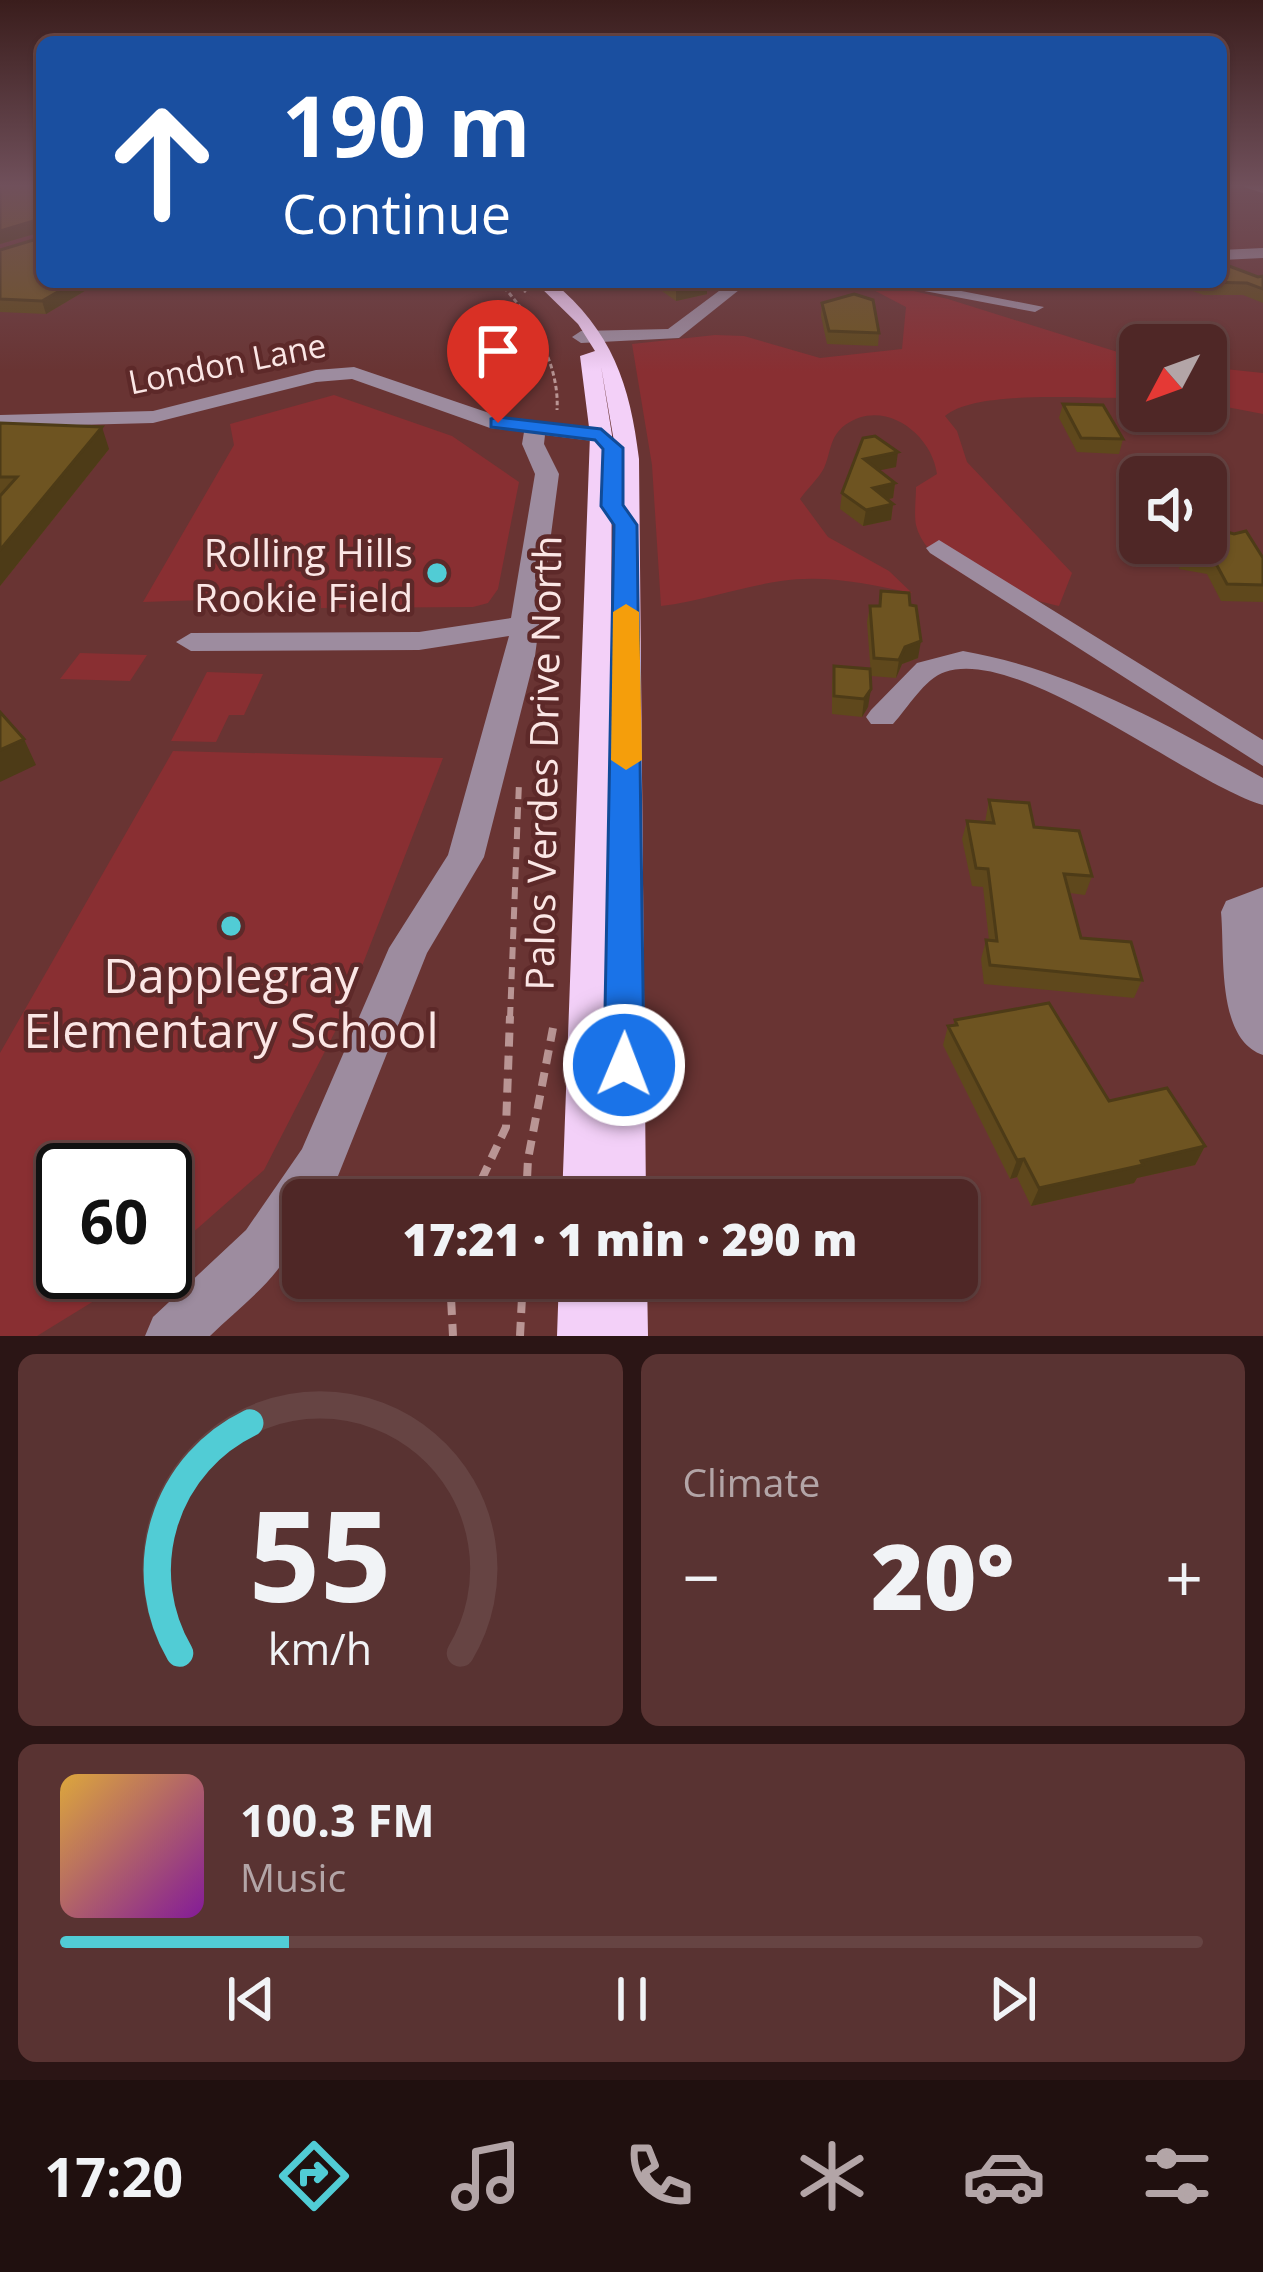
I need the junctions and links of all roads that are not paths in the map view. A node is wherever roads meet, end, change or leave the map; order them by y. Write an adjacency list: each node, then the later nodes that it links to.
1 (1263, 253): 2 (street)
2 (1227, 255)
3 (532, 288): 8 (main road, Palos Verdes Drive North)
4 (548, 288): 8 (main road, Palos Verdes Drive North)
5 (733, 288): 8 (street)
6 (920, 288): 7 (street)
7 (1035, 308)
8 (591, 337): 9 (main road, Palos Verdes Drive North); 12 (main road, Palos Verdes Drive North)
9 (622, 403): 12 (main road); 13 (main road, Palos Verdes Drive North)
10 (0, 421): 11 (street, London Lane)
11 (543, 432): 12 (street, London Lane); 15 (street)
12 (601, 435): 13 (main road); 22 (main road, Palos Verdes Drive North)
13 (626, 525): 23 (main road, Palos Verdes Drive North)
14 (939, 548): 18 (street)
15 (523, 625): 16 (street); 26 (street)
16 (191, 642)
17 (882, 717): 19 (street)
18 (1263, 755)
19 (1263, 793)
20 (1263, 902): 21 (street)
21 (1263, 1037)
22 (586, 1179)
23 (622, 1179)
24 (585, 1299): 27 (main road)
25 (621, 1299): 28 (main road)
26 (172, 1336)
27 (584, 1336)
28 (621, 1336)

